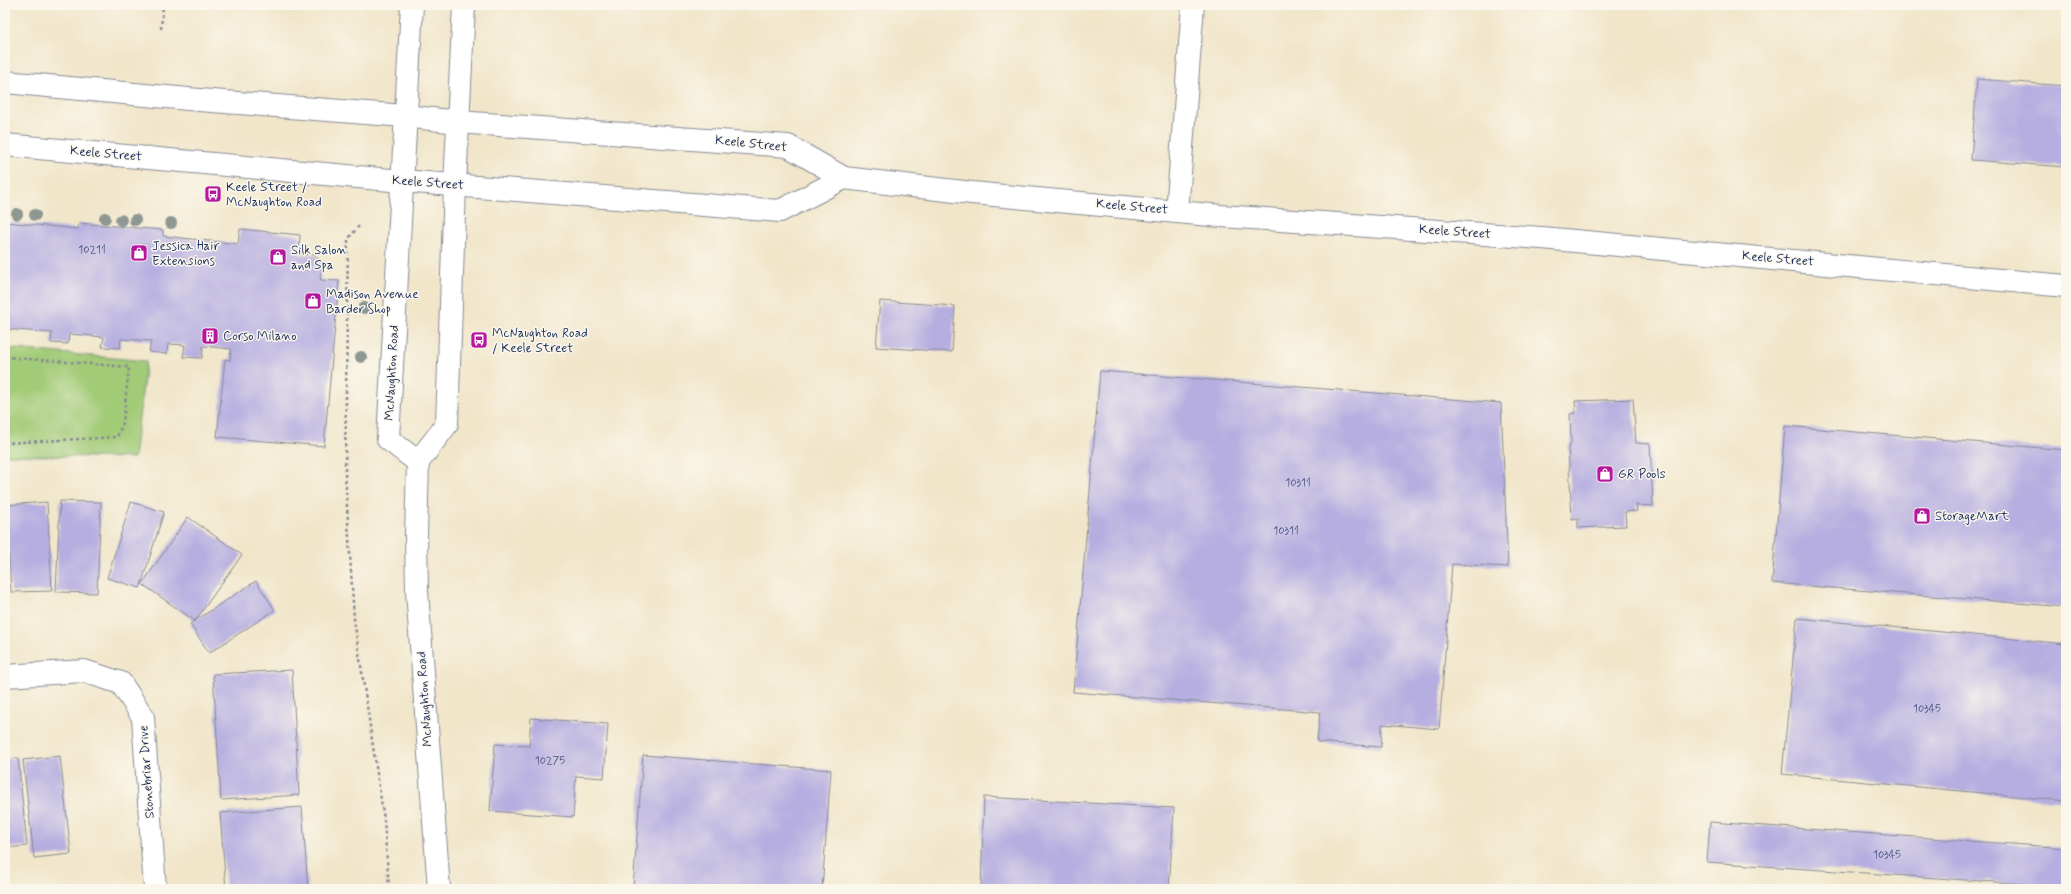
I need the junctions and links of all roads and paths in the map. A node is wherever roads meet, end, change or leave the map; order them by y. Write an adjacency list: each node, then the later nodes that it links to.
1 (163, 5): 5 (path)
2 (412, 5): 7 (main road, McNaughton Road)
3 (464, 5): 8 (main road)
4 (1193, 5): 13 (main road)
5 (161, 29)
6 (5, 82): 7 (main road, Keele Street)
7 (405, 116): 8 (main road, Keele Street); 11 (main road, McNaughton Road)
8 (458, 122): 10 (main road, Keele Street); 12 (main road)
9 (5, 145): 11 (main road, Keele Street)
10 (844, 178): 12 (main road, Keele Street); 13 (main road, Keele Street)
11 (402, 181): 12 (main road, Keele Street); 18 (main road, McNaughton Road)
12 (455, 185): 18 (main road)
13 (1177, 212): 15 (main road, Keele Street)
14 (359, 226): 21 (path)
15 (2066, 286)
16 (5, 358): 17 (path)
17 (5, 443)
18 (418, 462): 22 (main road, McNaughton Road)
19 (5, 676): 20 (main road, Stonebriar Drive)
20 (155, 889)
21 (389, 889)
22 (439, 889)

